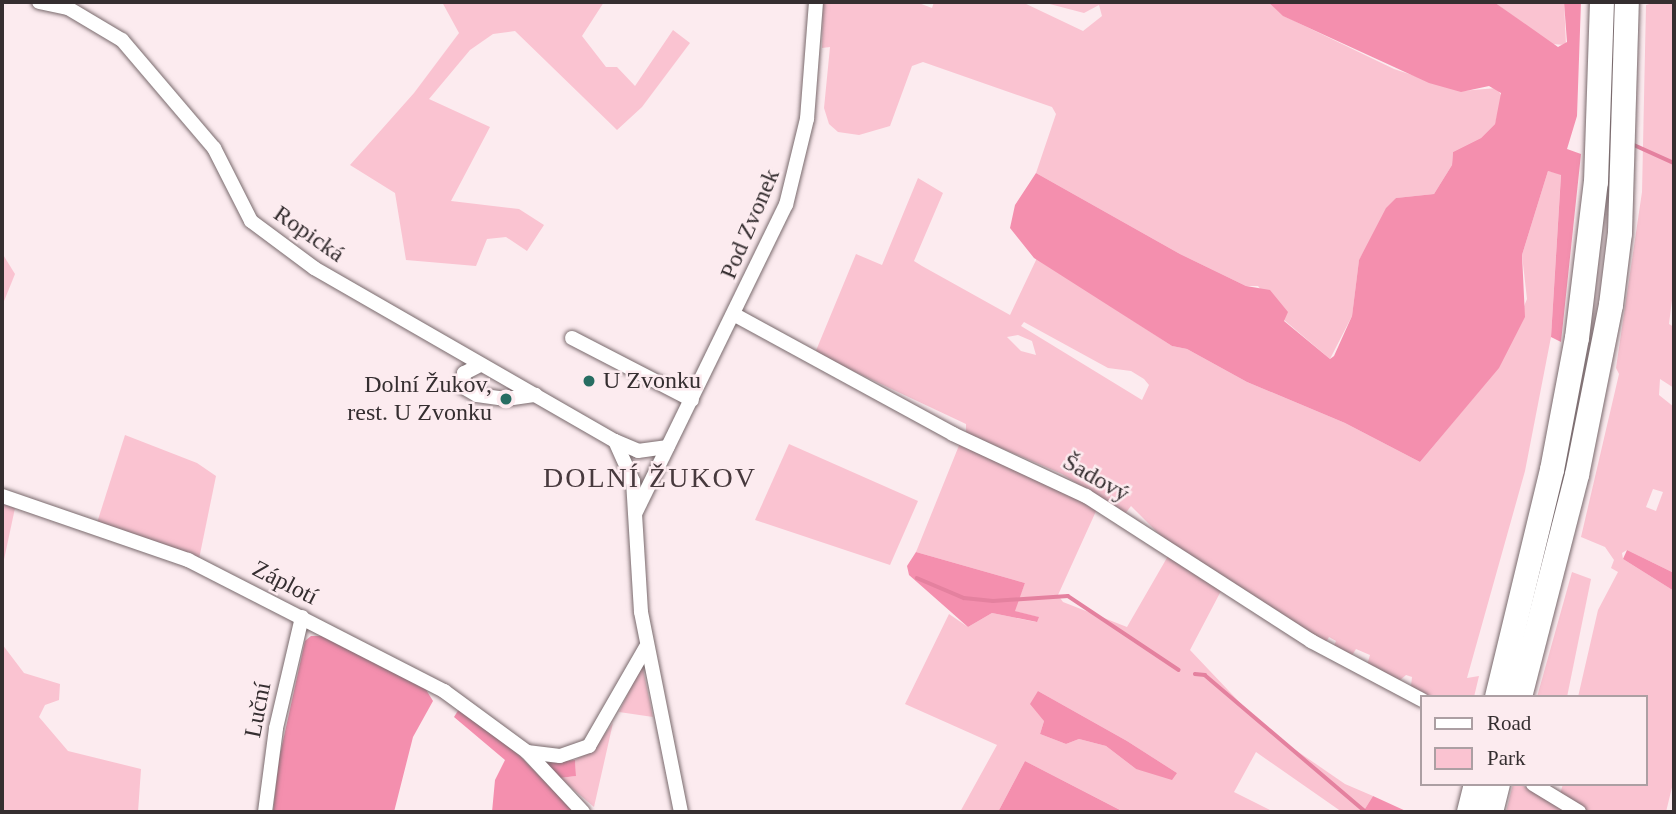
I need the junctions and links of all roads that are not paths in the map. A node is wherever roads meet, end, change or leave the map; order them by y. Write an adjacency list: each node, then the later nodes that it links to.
1 (39, 2): 7 (street, Ropická)
2 (816, 2): 5 (street, Pod Zvonek)
3 (1602, 2): 16 (highway)
4 (1627, 2): 17 (highway)
5 (735, 315): 9 (street, Pod Zvonek); 18 (street, Šadový)
6 (572, 338): 9 (street)
7 (480, 365): 8 (street, Ropická); 8 (street)
8 (536, 395): 10 (street, Ropická)
9 (692, 400): 11 (street, Pod Zvonek)
10 (615, 441): 11 (street); 13 (street)
11 (668, 447): 13 (street, Pod Zvonek)
12 (2, 496): 14 (street, Záplotí)
13 (636, 512): 15 (street)
14 (302, 617): 19 (street, Záplotí); 23 (street, Luční)
15 (646, 647): 19 (street); 25 (street)
16 (1497, 695)
17 (1521, 695)
18 (1420, 699)
19 (527, 752): 24 (street, Záplotí)
20 (1476, 786): 26 (highway)
21 (1498, 786): 27 (highway)
22 (1536, 786): 28 (street)
23 (265, 812)
24 (583, 812)
25 (681, 812)
26 (1469, 812)
27 (1491, 812)
28 (1578, 812)

